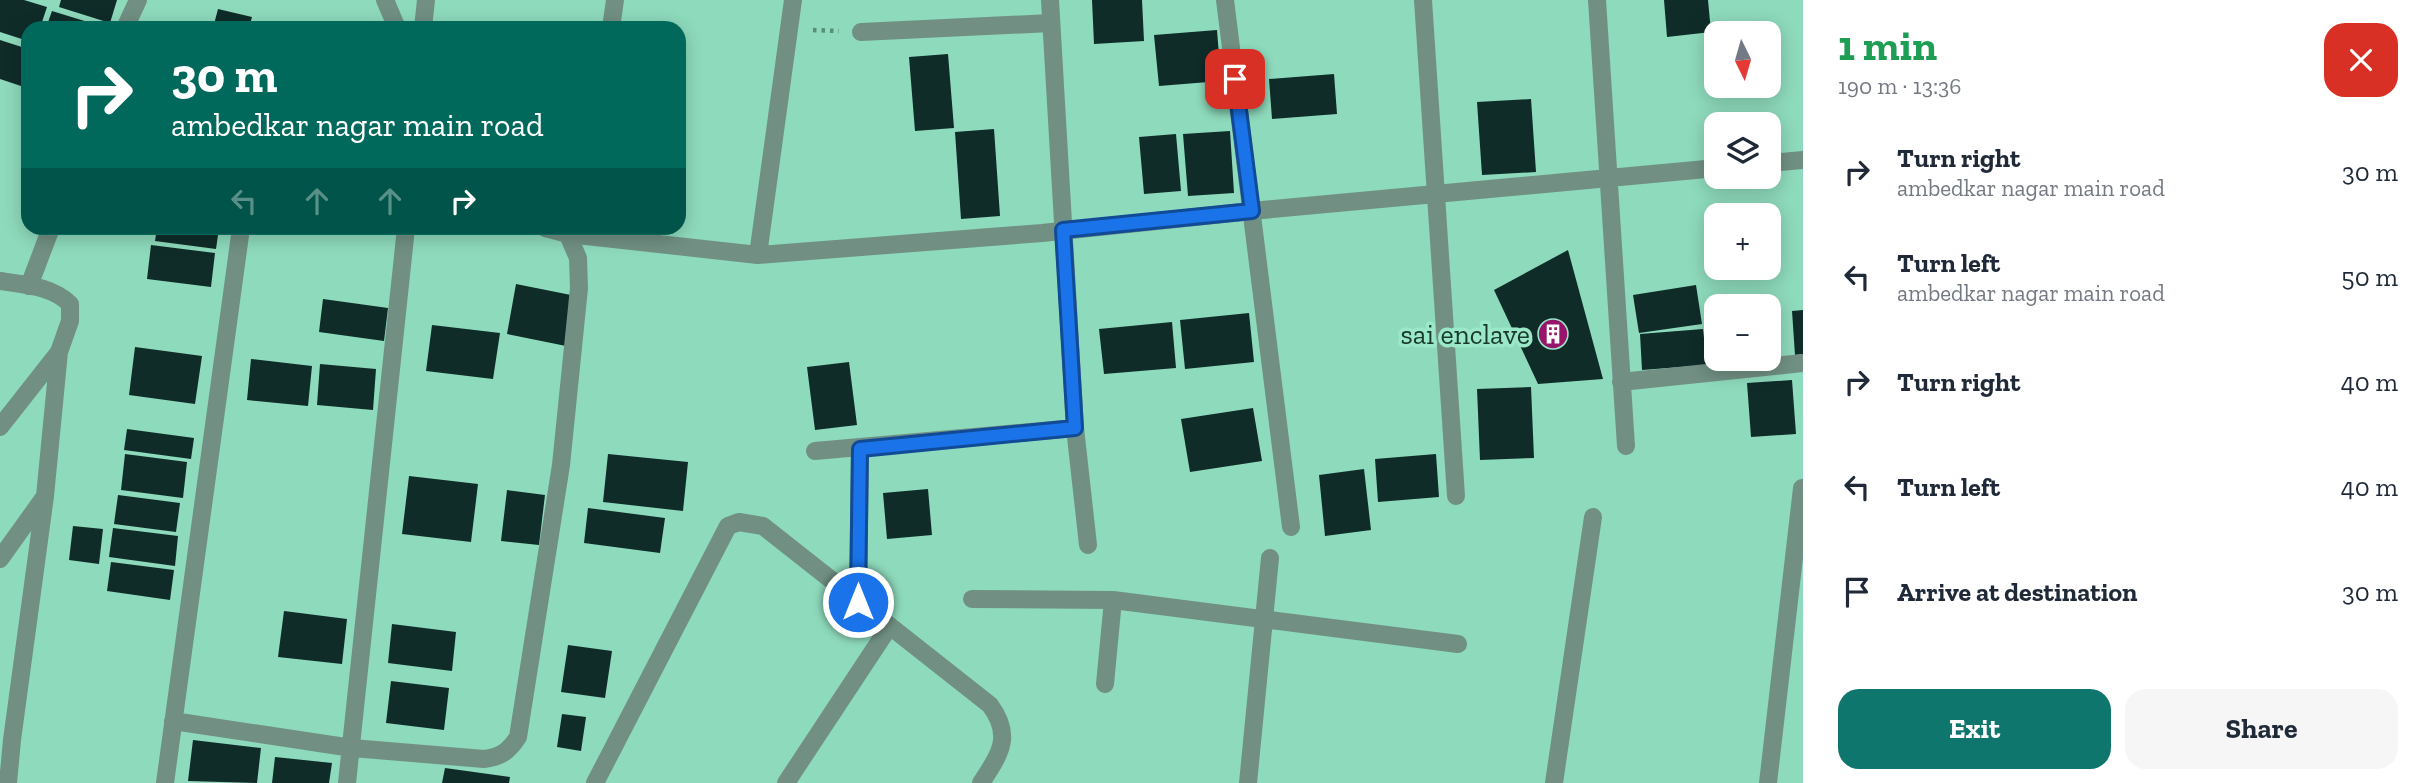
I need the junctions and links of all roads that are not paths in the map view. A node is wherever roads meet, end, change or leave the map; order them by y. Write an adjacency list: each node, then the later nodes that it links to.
1 (138, 0): 10 (street)
2 (385, 0): 11 (street)
3 (426, 0): 12 (street)
4 (615, 0): 13 (street)
5 (793, 0): 28 (street)
6 (1050, 0): 14 (street)
7 (1225, 0): 21 (street)
8 (1423, 0): 20 (street)
9 (1597, 0): 19 (street)
10 (128, 21)
11 (394, 21)
12 (424, 21)
13 (612, 21)
14 (1051, 23): 15 (street); 22 (street)
15 (861, 32)
16 (1803, 160): 17 (street)
17 (1781, 162)
18 (1704, 169): 19 (street)
19 (1607, 179): 20 (street); 33 (street)
20 (1435, 195): 21 (street); 41 (street)
21 (1252, 211): 22 (street); 43 (street)
22 (1063, 230): 28 (street); 35 (street)
23 (48, 235): 30 (street)
24 (240, 235): 54 (street)
25 (405, 235): 56 (street)
26 (577, 235): 56 (street)
27 (607, 235): 28 (street)
28 (758, 255)
29 (0, 281): 30 (street)
30 (29, 286): 31 (street)
31 (59, 352): 34 (street); 40 (street)
32 (1803, 363): 33 (street)
33 (1621, 382): 36 (street)
34 (0, 426)
35 (1075, 428): 37 (street); 44 (street)
36 (1626, 446)
37 (860, 449): 38 (street); 49 (street)
38 (815, 451)
39 (1802, 488): 65 (street)
40 (45, 496): 46 (street); 55 (street)
41 (1456, 496)
42 (1593, 517): 64 (street)
43 (1291, 527)
44 (1088, 545)
45 (1269, 558): 50 (street)
46 (0, 559)
47 (972, 599): 48 (street)
48 (1113, 600): 50 (street); 53 (street)
49 (858, 602): 51 (street); 60 (street)
50 (1263, 621): 52 (street); 63 (street)
51 (889, 627): 61 (street); 62 (street)
52 (1458, 644)
53 (1105, 684)
54 (173, 720): 56 (street); 58 (street)
55 (6, 734): 57 (street)
56 (352, 748): 59 (street)
57 (8, 783)
58 (165, 783)
59 (347, 783)
60 (595, 783)
61 (786, 783)
62 (981, 783)
63 (1248, 783)
64 (1554, 783)
65 (1768, 783)

